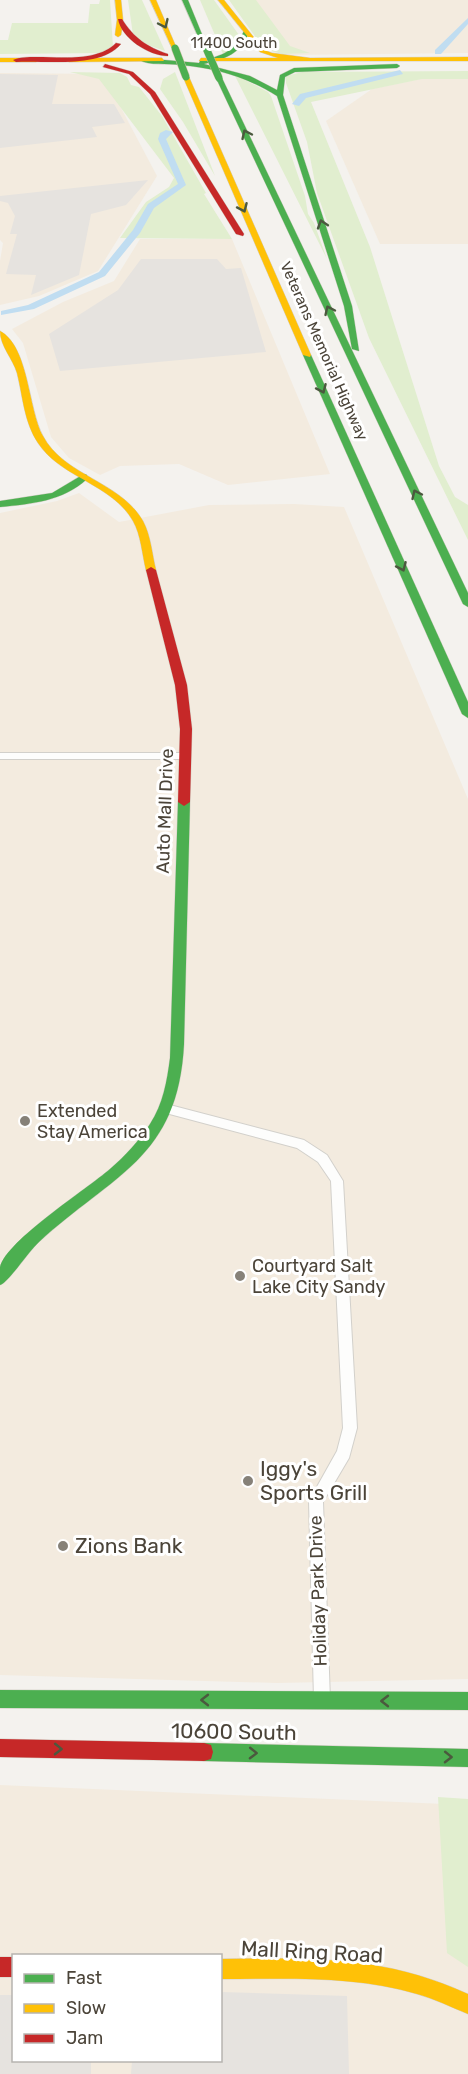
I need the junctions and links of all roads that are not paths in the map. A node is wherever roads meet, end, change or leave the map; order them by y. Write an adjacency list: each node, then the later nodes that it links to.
1 (118, 0): 5 (main road)
2 (153, 0): 13 (main road, Veterans Memorial Highway, one-way to 13)
3 (185, 0): 13 (main road, Veterans Memorial Highway)
4 (221, 0): 6 (main road)
5 (120, 20): 7 (main road); 13 (main road)
6 (246, 32): 11 (main road); 13 (main road)
7 (118, 44): 10 (main road); 12 (main road)
8 (468, 59): 11 (main road, 11400 South)
9 (0, 60): 10 (main road, 11400 South)
10 (16, 60): 12 (main road, 11400 South)
11 (315, 60): 14 (main road, 11400 South)
12 (109, 63): 13 (main road, 11400 South); 18 (main road, 11400 South); 19 (main road, 11400 South); 21 (main road)
13 (198, 63): 14 (main road, 11400 South); 19 (main road); 20 (main road); 23 (main road, Veterans Memorial Highway, one-way to 23); 24 (main road, Veterans Memorial Highway, one-way to 13)
14 (244, 63): 16 (main road, 11400 South)
15 (468, 65): 17 (main road, 11400 South)
16 (274, 66): 17 (main road, 11400 South); 20 (main road)
17 (397, 66): 20 (main road)
18 (0, 67)
19 (161, 73): 21 (main road)
20 (280, 90): 24 (main road, one-way to 20)
21 (153, 93): 23 (main road)
22 (0, 334): 25 (main road, Auto Mall Drive)
23 (298, 335): 29 (main road, Veterans Memorial Highway, one-way to 29)
24 (363, 382): 28 (main road, Veterans Memorial Highway, one-way to 24)
25 (84, 477): 26 (main road); 27 (main road); 31 (main road, Auto Mall Drive)
26 (0, 494)
27 (0, 504)
28 (468, 604)
29 (468, 714)
30 (0, 756): 31 (street)
31 (185, 756): 32 (main road, Auto Mall Drive)
32 (166, 1109): 33 (main road, Auto Mall Drive); 35 (street, Holiday Park Drive)
33 (0, 1279)
34 (0, 1699): 35 (main road, 10600 South, one-way to 34)
35 (322, 1700): 36 (main road, 10600 South, one-way to 35)
36 (468, 1701)
37 (0, 1748): 38 (main road, 10600 South, one-way to 38)
38 (468, 1758)
39 (222, 1969): 40 (main road, Mall Ring Road)
40 (468, 2004)

